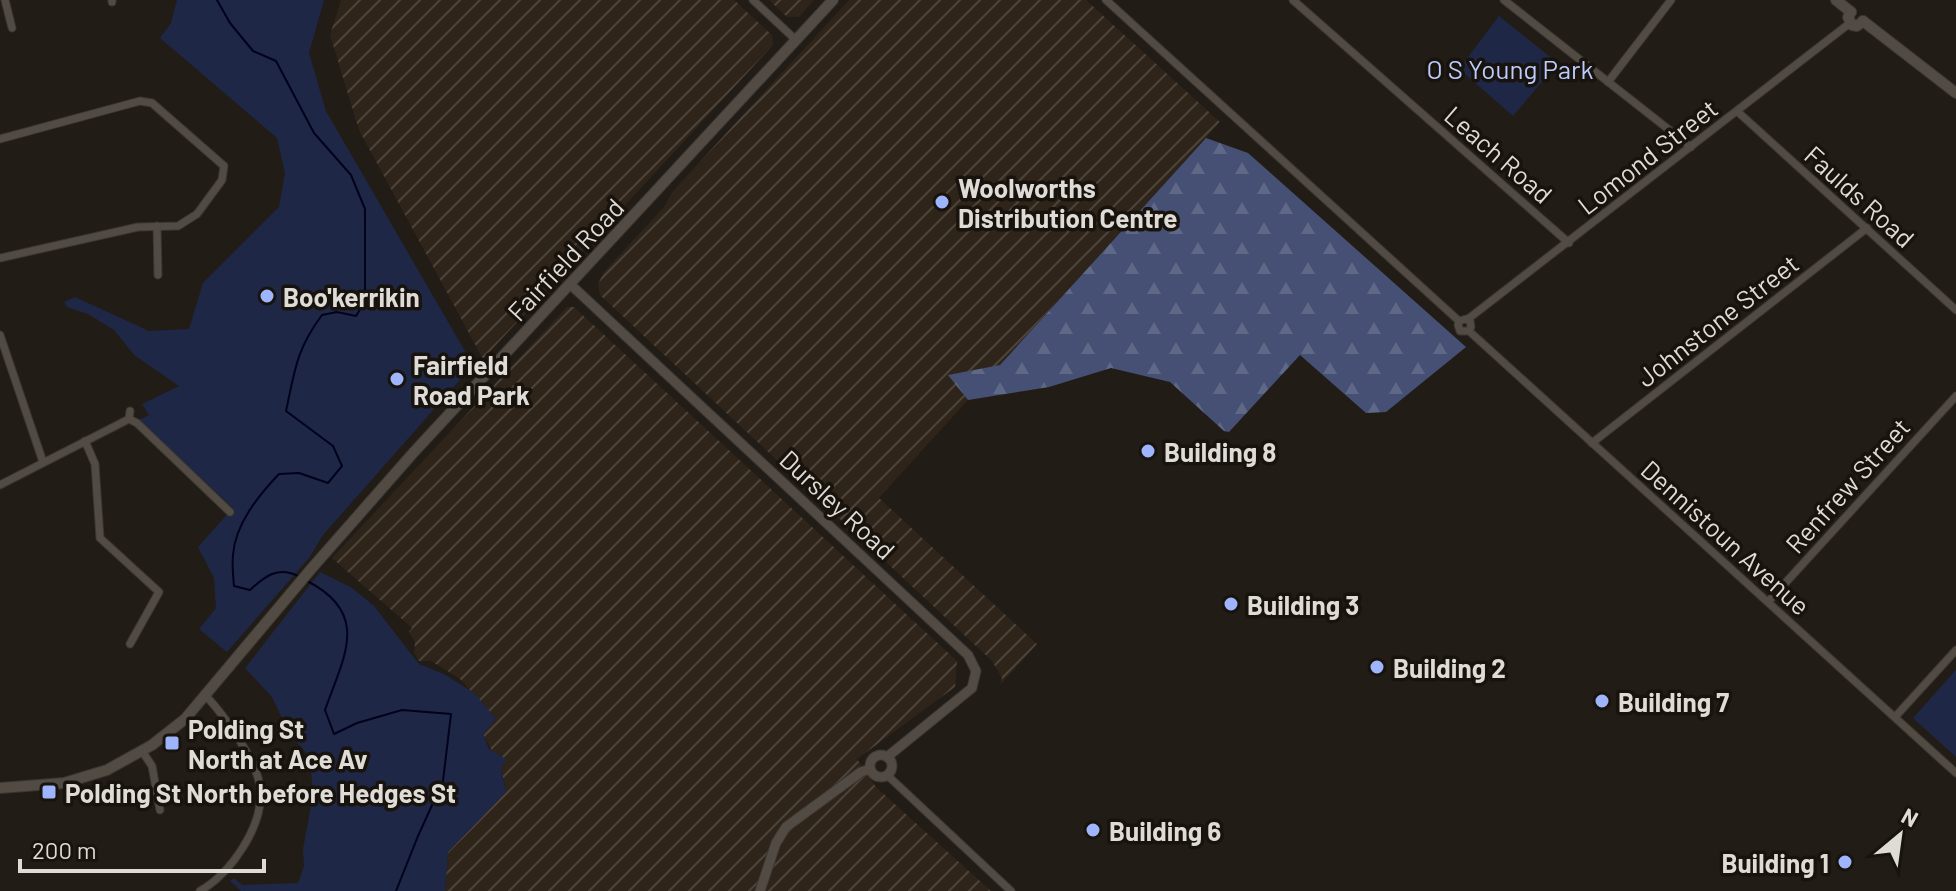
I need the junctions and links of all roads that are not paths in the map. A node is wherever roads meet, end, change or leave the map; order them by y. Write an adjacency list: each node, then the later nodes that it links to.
1 (5, 0): 10 (street)
2 (753, 0): 11 (street)
3 (833, 0): 11 (main road, Fairfield Road)
4 (1106, 0): 24 (street)
5 (1293, 0): 19 (street, Leach Road)
6 (1504, 0): 12 (street)
7 (1671, 0): 12 (street)
8 (1836, 0): 9 (main road)
9 (1851, 17): 13 (main road); 14 (street, Lomond Street)
10 (12, 28)
11 (796, 40): 22 (main road, Fairfield Road)
12 (1608, 82): 16 (street)
13 (1956, 93)
14 (1738, 112): 16 (street, Lomond Street); 18 (street, Faulds Road)
15 (0, 139): 17 (street)
16 (1691, 147): 19 (street, Lomond Street)
17 (157, 226): 20 (street); 21 (street)
18 (1867, 228): 23 (street, Faulds Road); 28 (street, Johnstone Street)
19 (1569, 243): 24 (street, Lomond Street)
20 (0, 258)
21 (158, 275)
22 (571, 285): 35 (main road, Fairfield Road); 38 (street, Dursley Road)
23 (1956, 310)
24 (1464, 320): 28 (street, Dennistoun Avenue)
25 (0, 335): 29 (street)
26 (1956, 396): 32 (street, Renfrew Street)
27 (85, 441): 29 (street); 31 (street); 33 (street)
28 (1592, 443): 32 (street, Dennistoun Avenue)
29 (43, 462): 30 (street)
30 (0, 485)
31 (230, 512)
32 (1768, 602): 36 (street, Dennistoun Avenue)
33 (130, 644)
34 (1956, 650): 36 (street)
35 (206, 696): 37 (main road, Fairfield Road); 44 (street)
36 (1895, 717): 40 (street, Dennistoun Avenue)
37 (142, 751): 42 (main road, Fairfield Road); 43 (street)
38 (887, 757): 39 (street); 41 (street)
39 (870, 769): 41 (street); 45 (street)
40 (1956, 773)
41 (887, 775): 46 (street)
42 (0, 788)
43 (160, 810)
44 (200, 891)
45 (760, 891)
46 (1011, 891)

